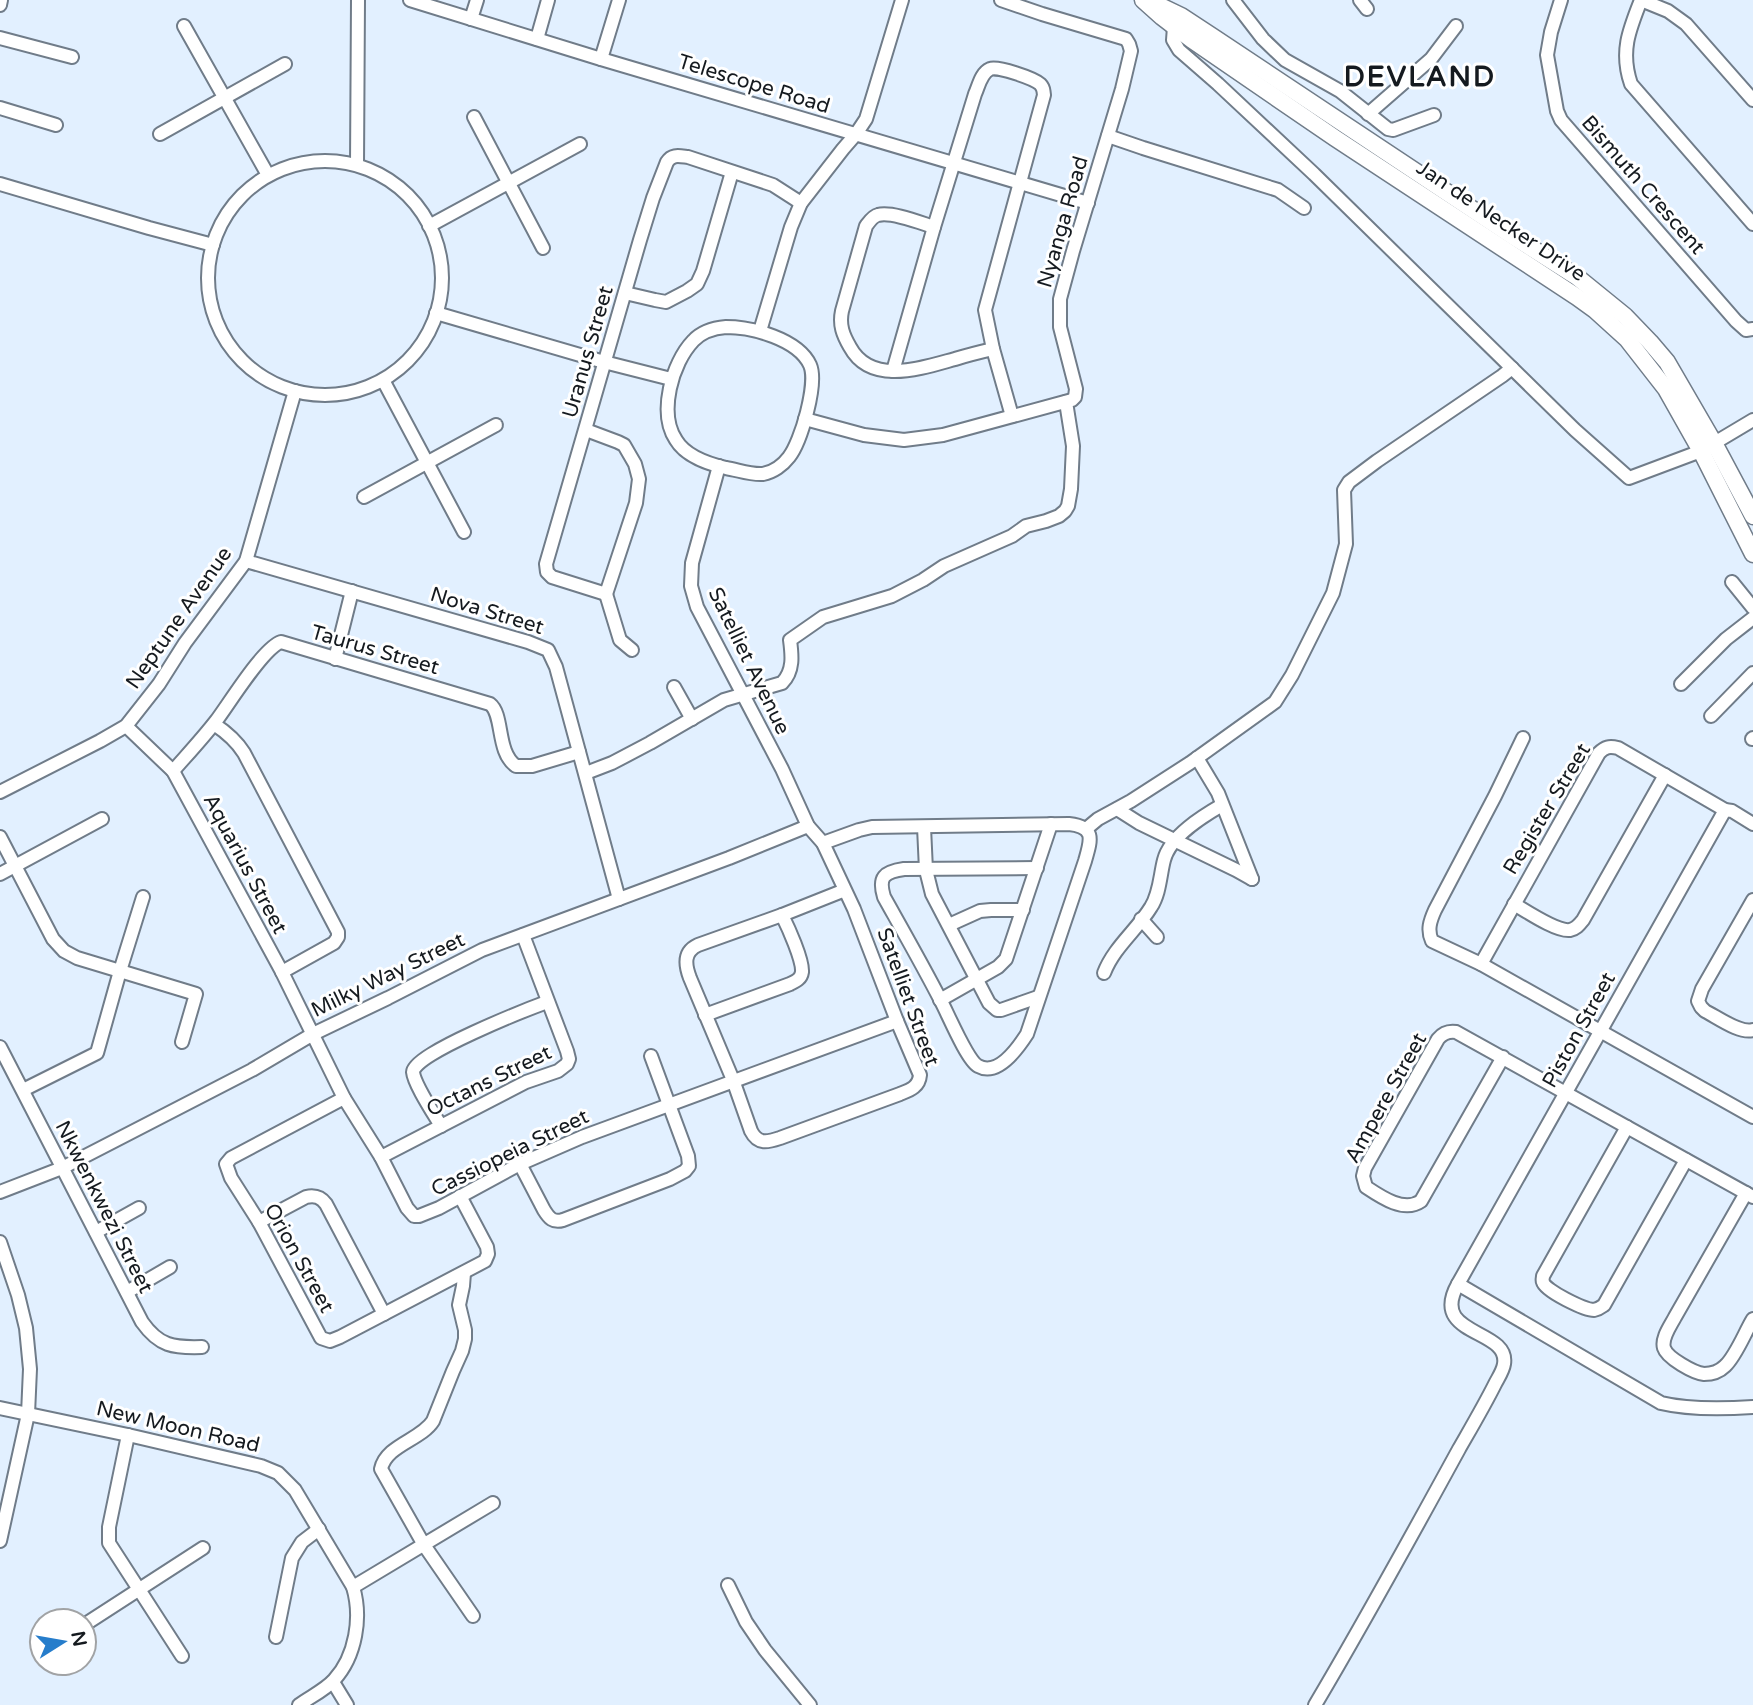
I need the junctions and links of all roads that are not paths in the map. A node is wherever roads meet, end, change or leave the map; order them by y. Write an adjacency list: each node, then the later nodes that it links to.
1 (358, 0): 34 (street)
2 (410, 0): 13 (street, Telescope Road)
3 (477, 0): 13 (street)
4 (548, 0): 18 (street)
5 (619, 0): 20 (street)
6 (902, 0): 30 (street)
7 (1001, 0): 31 (street, Nyanga Road)
8 (1144, 0): 12 (main road, Jan de Necker Drive)
9 (1233, 0): 25 (street)
10 (1561, 0): 50 (street, Bismuth Crescent)
11 (1641, 0): 23 (street); 43 (street)
12 (1161, 6): 16 (main road, Jan de Necker Drive); 65 (main road, Jan de Necker Drive)
13 (471, 19): 18 (street, Telescope Road)
14 (184, 26): 22 (street)
15 (1457, 26): 25 (street)
16 (1174, 27): 54 (street); 65 (main road, Jan de Necker Drive)
17 (0, 38): 19 (street)
18 (537, 39): 20 (street, Telescope Road)
19 (72, 57)
20 (601, 59): 30 (street, Telescope Road)
21 (285, 64): 22 (street)
22 (224, 97): 29 (street); 36 (street)
23 (1753, 100)
24 (0, 107): 28 (street)
25 (1367, 114): 26 (street)
26 (1434, 115)
27 (474, 117): 37 (street)
28 (56, 125)
29 (160, 134)
30 (856, 134): 33 (street, Telescope Road); 41 (street)
31 (1108, 136): 40 (street, Nyanga Road); 42 (street)
32 (580, 144): 37 (street)
33 (954, 163): 38 (street, Telescope Road); 38 (street); 45 (street)
34 (357, 165): 36 (street); 44 (street)
35 (732, 172): 41 (street, Uranus Street); 48 (street); 48 (street, Uranus Street)
36 (268, 175): 46 (street)
37 (509, 183): 44 (street); 47 (street)
38 (1019, 183): 40 (street, Telescope Road); 52 (street)
39 (0, 184): 46 (street)
40 (1088, 203): 59 (street, Nyanga Road)
41 (801, 204): 51 (street)
42 (1304, 208)
43 (1753, 224)
44 (429, 226): 49 (street)
45 (934, 227): 55 (street); 55 (street)
46 (212, 245): 58 (street)
47 (543, 248)
48 (625, 293): 53 (street, Uranus Street)
49 (436, 313): 53 (street); 57 (street)
50 (1753, 329)
51 (760, 331): 56 (street); 61 (street)
52 (993, 349): 55 (street); 60 (street)
53 (604, 362): 56 (street); 64 (street, Uranus Street)
54 (1512, 368): 65 (street); 90 (street)
55 (893, 371)
56 (671, 379): 67 (street)
57 (383, 380): 58 (street); 66 (street)
58 (295, 391): 72 (street, Neptune Avenue)
59 (1066, 401): 60 (street); 83 (street)
60 (1012, 416): 61 (street)
61 (805, 419): 67 (street)
62 (1753, 420): 65 (street)
63 (496, 425): 66 (street)
64 (586, 430): 75 (street); 75 (street, Uranus Street)
65 (1707, 447): 69 (main road, Jan de Necker Drive); 71 (main road, Jan de Necker Drive)
66 (427, 462): 68 (street); 70 (street)
67 (719, 466): 83 (street, Satelliet Avenue)
68 (364, 497)
69 (1753, 516)
70 (464, 533)
71 (1753, 554)
72 (246, 561): 74 (street, Nova Street); 87 (street, Neptune Avenue)
73 (1732, 582): 76 (street)
74 (352, 591): 79 (street); 89 (street, Nova Street)
75 (606, 594): 78 (street)
76 (1753, 608)
77 (1753, 618): 81 (street)
78 (632, 650)
79 (335, 659): 86 (street, Taurus Street); 89 (street, Taurus Street)
80 (1753, 673): 84 (street)
81 (1681, 684)
82 (674, 687): 85 (street)
83 (744, 696): 85 (street); 101 (street, Satelliet Avenue)
84 (1712, 716)
85 (692, 719): 92 (street)
86 (214, 724): 91 (street, Taurus Street); 124 (street)
87 (126, 726): 91 (street, Aquarius Street); 94 (street, Neptune Avenue)
88 (1523, 738): 122 (street)
89 (579, 752): 92 (street, Nova Street)
90 (1197, 758): 95 (street); 96 (street)
91 (173, 771): 124 (street, Aquarius Street)
92 (586, 773): 113 (street, Nova Street)
93 (1665, 775): 97 (street, Register Street); 115 (street); 115 (street, Register Street)
94 (0, 792)
95 (1222, 805): 105 (street); 105 (street)
96 (1117, 809): 103 (street); 105 (street)
97 (1725, 810): 100 (street, Register Street); 133 (street, Piston Street)
98 (102, 818): 107 (street)
99 (1051, 824): 102 (street); 103 (street); 108 (street)
100 (1753, 824)
101 (808, 826): 106 (street, Satelliet Street); 113 (street, Milky Way Street)
102 (924, 827): 106 (street); 109 (street)
103 (1086, 829): 127 (street)
104 (0, 837): 107 (street)
105 (1175, 841): 118 (street)
106 (823, 843): 111 (street, Satelliet Street)
107 (15, 866): 110 (street); 123 (street)
108 (1037, 868): 109 (street); 116 (street)
109 (926, 870): 119 (street); 128 (street)
110 (0, 874)
111 (845, 890): 117 (street); 131 (street, Satelliet Street)
112 (144, 897): 123 (street)
113 (620, 899): 120 (street, Milky Way Street)
114 (1753, 900): 132 (street)
115 (1514, 904): 122 (street, Register Street)
116 (1023, 910): 119 (street); 126 (street)
117 (782, 915): 130 (street); 130 (street)
118 (1142, 919): 121 (street); 125 (street)
119 (949, 925): 126 (street)
120 (523, 935): 129 (street, Octans Street); 134 (street, Milky Way Street)
121 (1157, 937)
122 (1481, 964): 133 (street)
123 (120, 971): 135 (street); 140 (street)
124 (282, 972): 134 (street, Aquarius Street)
125 (1104, 973)
126 (976, 979): 127 (street); 128 (street)
127 (1038, 997): 128 (street)
128 (940, 1000)
129 (547, 1002): 145 (street, Octans Street); 145 (street)
130 (705, 1016): 139 (street)
131 (897, 1021): 139 (street, Cassiopeia Street); 139 (street, Satelliet Street)
132 (1753, 1030)
133 (1600, 1031): 141 (street, Piston Street); 144 (street)
134 (313, 1034): 142 (street, Cassiopeia Street); 150 (street, Milky Way Street)
135 (182, 1042)
136 (0, 1047): 140 (street, Nkwenkwezi Street)
137 (651, 1056): 143 (street)
138 (1503, 1057): 138 (street, Ampere Street); 141 (street, Ampere Street)
139 (733, 1080): 143 (street, Cassiopeia Street)
140 (23, 1090): 150 (street, Nkwenkwezi Street)
141 (1566, 1092): 146 (street, Ampere Street); 160 (street, Piston Street)
142 (344, 1098): 147 (street, Cassiopeia Street); 155 (street, Orion Street)
143 (669, 1105): 149 (street, Cassiopeia Street); 149 (street)
144 (1753, 1117)
145 (441, 1126): 147 (street, Octans Street)
146 (1627, 1127): 148 (street, Ampere Street); 148 (street)
147 (381, 1157): 153 (street, Cassiopeia Street)
148 (1686, 1160): 152 (street, Ampere Street)
149 (520, 1164): 153 (street, Cassiopeia Street)
150 (62, 1168): 151 (street, Milky Way Street); 156 (street, Nkwenkwezi Street)
151 (0, 1192)
152 (1749, 1195): 163 (street)
153 (460, 1196): 159 (street, Orion Street)
154 (139, 1208): 156 (street)
155 (259, 1222): 162 (street); 162 (street, Orion Street)
156 (96, 1232): 161 (street, Nkwenkwezi Street)
157 (0, 1242): 167 (street)
158 (170, 1268): 161 (street)
159 (464, 1273): 162 (street, Orion Street); 173 (street)
160 (1458, 1284): 165 (street); 186 (street)
161 (127, 1292): 164 (street, Nkwenkwezi Street)
162 (384, 1314)
163 (1753, 1318)
164 (202, 1347)
165 (1753, 1407)
166 (0, 1408): 167 (street, New Moon Road)
167 (28, 1414): 168 (street, New Moon Road); 170 (street)
168 (128, 1435): 171 (street, New Moon Road); 177 (street)
169 (494, 1503): 173 (street)
170 (3, 1519): 172 (street)
171 (319, 1529): 176 (street, New Moon Road); 180 (street)
172 (0, 1541)
173 (424, 1545): 176 (street); 179 (street)
174 (203, 1548): 177 (street)
175 (728, 1585): 185 (street)
176 (353, 1587): 182 (street, New Moon Road)
177 (139, 1590): 178 (street); 181 (street)
178 (98, 1616)
179 (472, 1616)
180 (276, 1637)
181 (182, 1657)
182 (333, 1682): 183 (street, New Moon Road); 184 (street)
183 (299, 1705)
184 (347, 1705)
185 (810, 1705)
186 (1315, 1705)

